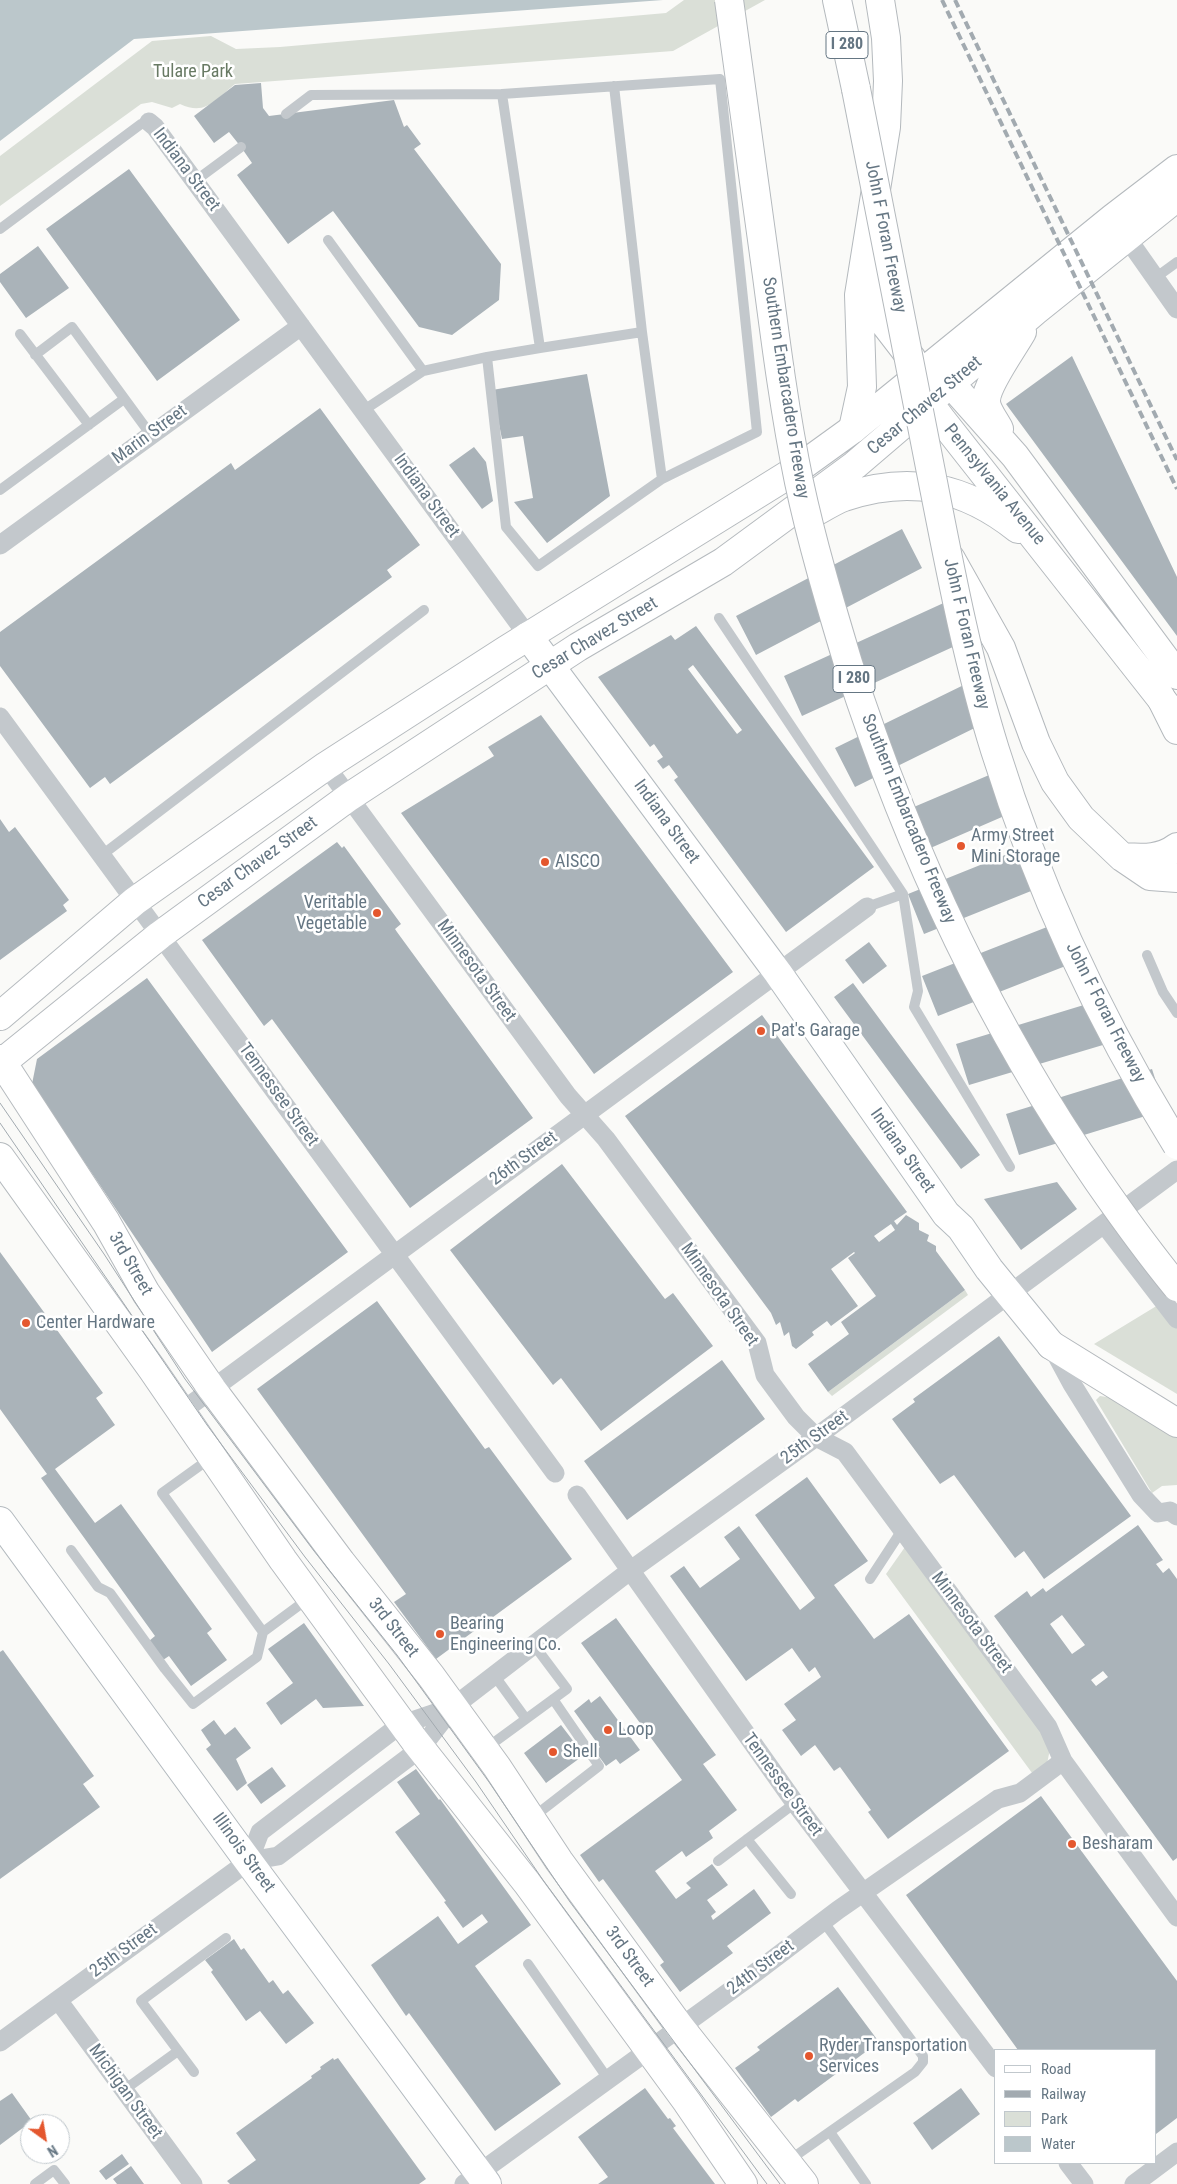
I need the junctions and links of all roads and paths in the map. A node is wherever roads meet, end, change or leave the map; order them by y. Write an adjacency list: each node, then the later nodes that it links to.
1 (729, 0): 72 (main road, Southern Embarcadero Freeway / I 280, bridge)
2 (837, 0): 39 (main road, John F Foran Freeway / I 280, bridge)
3 (880, 0): 16 (main road)
4 (614, 86): 5 (lane); 21 (lane); 36 (lane)
5 (502, 94): 6 (lane); 23 (lane)
6 (286, 114)
7 (149, 122): 10 (street, Indiana Street); 13 (lane)
8 (241, 147): 10 (lane)
9 (1177, 169): 12 (main road, Cesar Chavez Street)
10 (195, 181): 20 (street, Indiana Street)
11 (1177, 197): 12 (main road, Cesar Chavez Street)
12 (1120, 228): 17 (street); 19 (main road, Cesar Chavez Street); 27 (main road, Cesar Chavez Street)
13 (0, 229)
14 (328, 240): 26 (lane)
15 (1177, 262): 17 (lane)
16 (864, 263): 27 (main road); 33 (main road)
17 (1155, 278): 18 (street)
18 (1177, 309)
19 (1035, 312): 28 (main road, Cesar Chavez Street); 35 (main road)
20 (301, 326): 31 (street, Indiana Street); 34 (street, Marin Street)
21 (642, 332): 23 (lane); 36 (lane)
22 (20, 334): 24 (lane)
23 (540, 348): 25 (lane)
24 (35, 355): 29 (lane); 32 (lane)
25 (486, 357): 26 (lane); 36 (lane)
26 (422, 371): 31 (lane)
27 (922, 372): 28 (main road, Pennsylvania Avenue); 30 (main road, Pennsylvania Avenue); 33 (main road, Cesar Chavez Street)
28 (951, 384): 30 (main road, Cesar Chavez Street); 35 (main road, Pennsylvania Avenue)
29 (124, 399): 32 (lane); 34 (lane)
30 (929, 403): 40 (main road, Pennsylvania Avenue); 41 (main road, Cesar Chavez Street)
31 (364, 410): 44 (street, Indiana Street)
32 (89, 425): 37 (lane)
33 (853, 429): 44 (main road, Cesar Chavez Street)
34 (151, 435): 38 (street, Marin Street)
35 (1015, 456): 46 (main road, Pennsylvania Avenue)
36 (662, 478)
37 (0, 490)
38 (0, 545)
39 (947, 553): 53 (main road, bridge); 66 (main road, John F Foran Freeway / I 280, bridge)
40 (1051, 556): 41 (main road); 46 (main road, Pennsylvania Avenue)
41 (723, 562): 45 (main road, Cesar Chavez Street)
42 (424, 610): 54 (lane)
43 (720, 618): 56 (lane)
44 (528, 636): 45 (main road, Indiana Street); 50 (main road, Cesar Chavez Street)
45 (551, 665): 51 (main road, Cesar Chavez Street); 61 (main road, Indiana Street)
46 (1168, 686): 48 (main road, Pennsylvania Avenue); 49 (main road)
47 (0, 717): 54 (street, Tennessee Street)
48 (1177, 718)
49 (1177, 730)
50 (326, 766): 51 (street, Minnesota Street); 57 (main road, Cesar Chavez Street)
51 (349, 797): 59 (main road, Cesar Chavez Street); 65 (street, Minnesota Street)
52 (1177, 847): 53 (main road)
53 (1116, 853): 55 (main road)
54 (102, 855): 57 (street, Tennessee Street)
55 (1177, 878)
56 (903, 894): 58 (lane); 68 (lane)
57 (135, 901): 59 (street, Tennessee Street); 63 (main road, Cesar Chavez Street)
58 (868, 907): 61 (street, 26th Street)
59 (160, 936): 64 (main road, Cesar Chavez Street); 71 (street, Tennessee Street)
60 (1147, 955): 62 (lane)
61 (778, 973): 65 (street, 26th Street); 73 (main road, Indiana Street)
62 (1177, 1013)
63 (0, 1016)
64 (1, 1062): 76 (main road, 3rd Street)
65 (585, 1115): 71 (street, 26th Street); 79 (street, Minnesota Street)
66 (1177, 1145)
67 (0, 1157): 77 (main road)
68 (1010, 1167)
69 (1177, 1170): 70 (street, 25th Street)
70 (1104, 1224): 73 (street, 25th Street); 74 (street)
71 (395, 1254): 76 (street, 26th Street); 81 (street, Tennessee Street)
72 (1177, 1287)
73 (1010, 1294): 75 (main road, Indiana Street); 79 (street, 25th Street)
74 (1177, 1319)
75 (1052, 1345): 78 (main road); 83 (street, Indiana Street)
76 (212, 1389): 77 (street, 26th Street); 94 (main road, 3rd Street)
77 (181, 1412): 80 (main road)
78 (1177, 1423)
79 (816, 1437): 85 (street, Minnesota Street); 87 (street, 25th Street)
80 (213, 1457): 89 (main road); 90 (lane)
81 (556, 1472)
82 (577, 1495): 87 (street, Tennessee Street)
83 (1177, 1516)
84 (0, 1522): 103 (main road, Illinois Street)
85 (902, 1530): 88 (lane); 99 (street, Minnesota Street)
86 (71, 1550): 90 (lane)
87 (630, 1570): 91 (street, 25th Street); 100 (street, Tennessee Street)
88 (870, 1579)
89 (310, 1598): 90 (lane); 96 (main road)
90 (263, 1632)
91 (534, 1645): 92 (street, 25th Street); 93 (lane)
92 (494, 1675): 94 (street, 25th Street); 95 (lane)
93 (553, 1699): 95 (lane); 101 (lane)
94 (453, 1706): 96 (street, 25th Street); 97 (street, 25th Street); 98 (main road, 3rd Street)
95 (526, 1719): 98 (lane)
96 (402, 1724): 97 (main road); 103 (street, 25th Street)
97 (421, 1748): 103 (street, 25th Street); 114 (main road)
98 (484, 1750): 101 (main road, 3rd Street)
99 (1063, 1762): 106 (street, 24th Street); 107 (street, Minnesota Street)
100 (795, 1803): 102 (lane); 106 (street, Tennessee Street)
101 (530, 1818): 112 (main road, 3rd Street)
102 (747, 1839): 104 (lane); 105 (lane)
103 (248, 1861): 111 (street, 25th Street); 124 (main road, Illinois Street)
104 (718, 1861)
105 (791, 1894)
106 (862, 1894): 108 (street, 24th Street); 116 (street, Tennessee Street)
107 (1177, 1917)
108 (823, 1921): 112 (street, 24th Street); 120 (lane)
109 (226, 1938): 115 (lane)
110 (528, 1964): 118 (lane)
111 (58, 2000): 113 (street, 25th Street); 119 (street, Michigan Street)
112 (680, 2027): 114 (street, 24th Street); 122 (main road, 3rd Street)
113 (0, 2042)
114 (649, 2049): 118 (street, 24th Street); 128 (main road)
115 (178, 2051): 117 (lane); 119 (lane)
116 (994, 2065)
117 (194, 2072)
118 (608, 2079): 124 (street, 24th Street)
119 (124, 2090): 127 (street, Michigan Street)
120 (830, 2132): 122 (lane); 130 (lane)
121 (1177, 2152): 132 (street)
122 (787, 2161): 129 (main road, 3rd Street)
123 (1069, 2164): 131 (street)
124 (477, 2180)
125 (35, 2184): 126 (lane)
126 (65, 2184)
127 (193, 2184)
128 (743, 2184)
129 (804, 2184)
130 (866, 2184)
131 (1084, 2184)
132 (1134, 2184)

